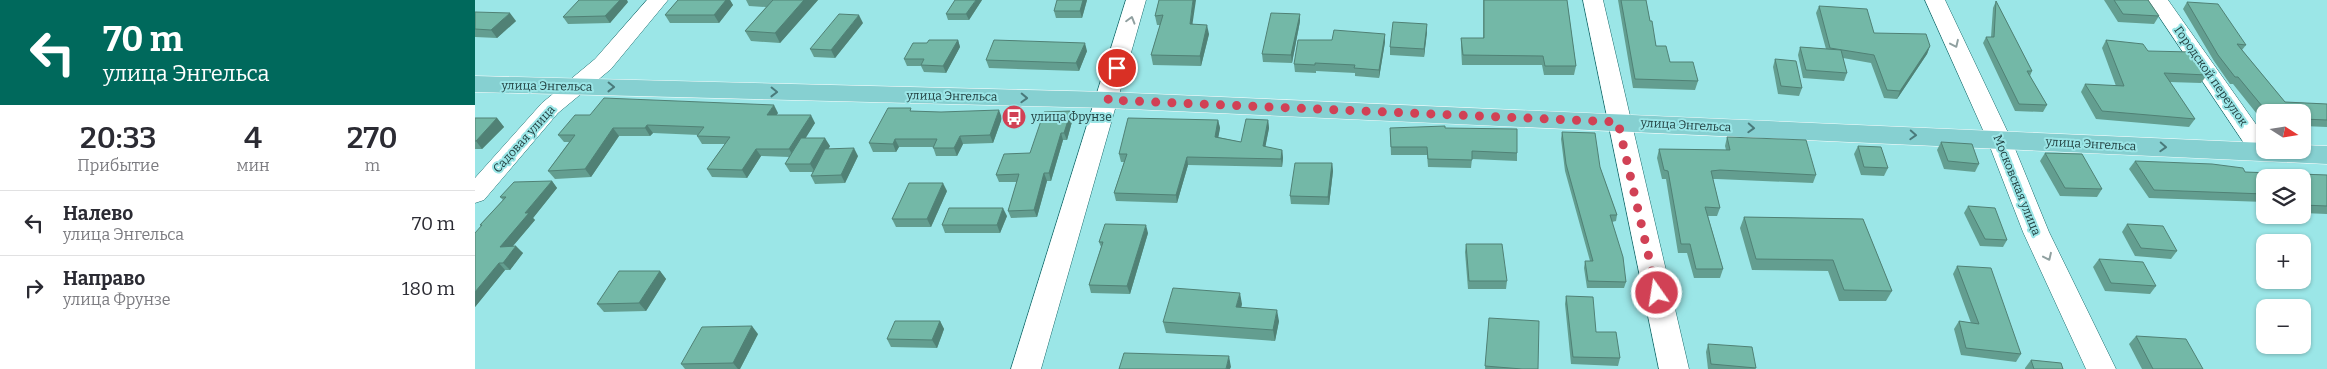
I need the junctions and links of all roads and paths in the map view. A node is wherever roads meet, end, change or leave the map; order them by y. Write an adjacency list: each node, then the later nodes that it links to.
1 (658, 0): 7 (street, Садовая улица)
2 (1136, 0): 8 (street, one-way to 2)
3 (1593, 0): 9 (street)
4 (1935, 0): 10 (street, Московская улица, one-way to 10)
5 (2158, 0): 11 (street, Городской переулок)
6 (475, 84): 7 (main road, улица Энгельса)
7 (575, 86): 8 (main road, улица Энгельса, one-way to 8); 15 (street, Садовая улица)
8 (1108, 100): 9 (main road, улица Энгельса); 16 (street)
9 (1618, 122): 10 (main road, улица Энгельса, one-way to 10); 17 (street)
10 (1999, 139): 12 (main road, улица Энгельса, one-way to 12); 18 (street, Московская улица, one-way to 18)
11 (2256, 142)
12 (2256, 152)
13 (2311, 154): 14 (main road, улица Энгельса)
14 (2327, 155)
15 (475, 194)
16 (1026, 369)
17 (1674, 369)
18 (2101, 369)

